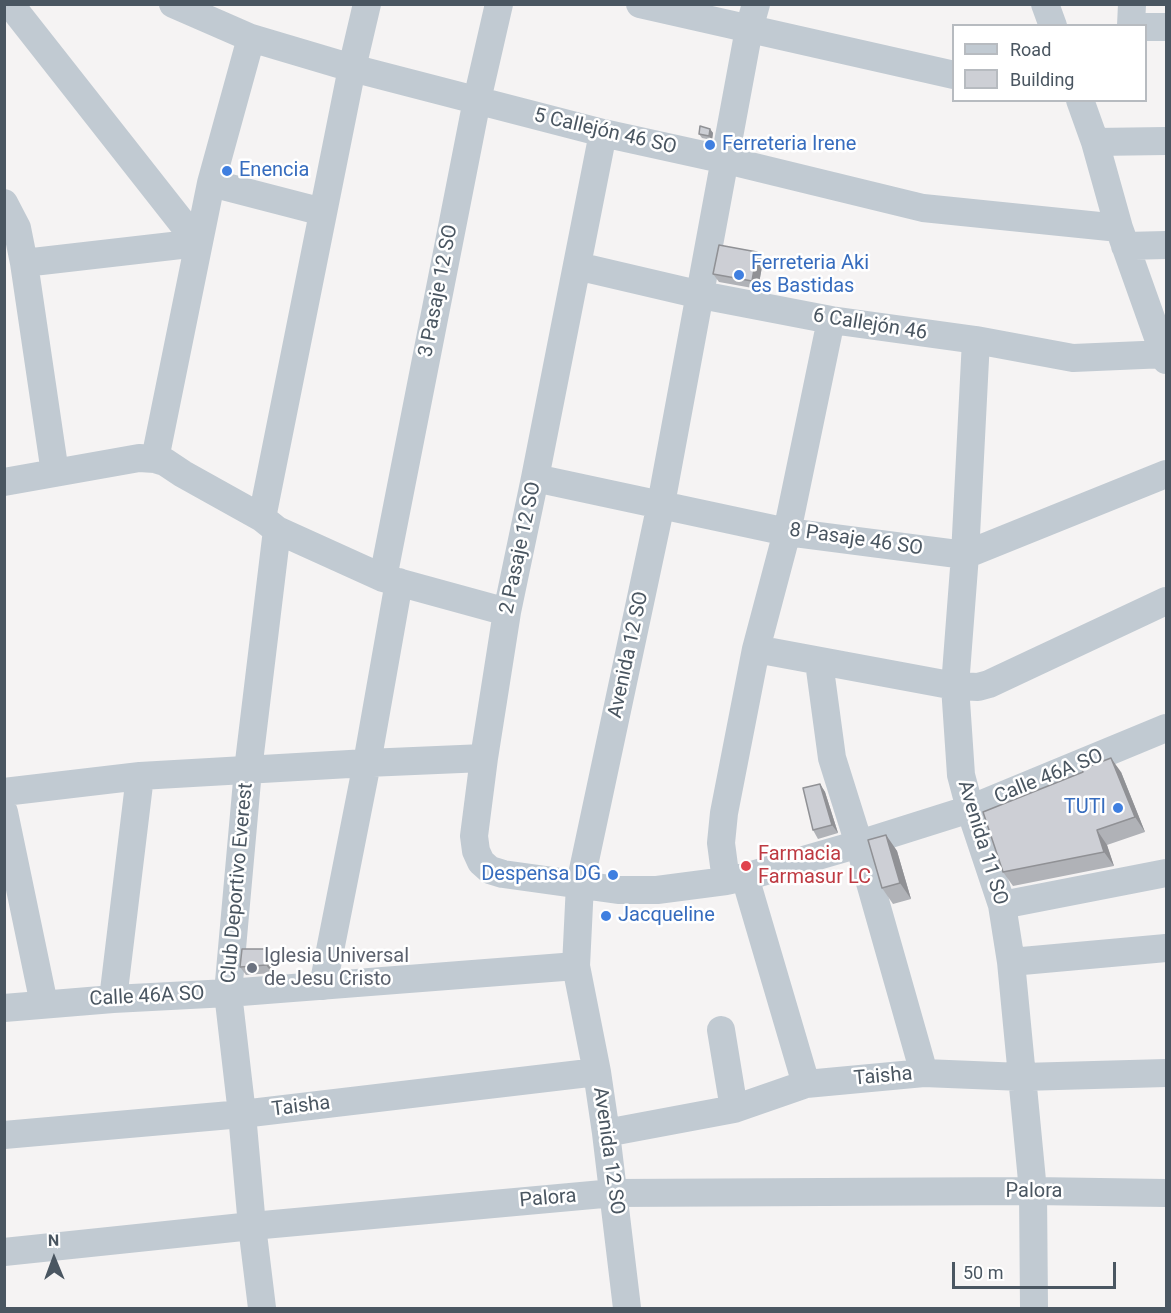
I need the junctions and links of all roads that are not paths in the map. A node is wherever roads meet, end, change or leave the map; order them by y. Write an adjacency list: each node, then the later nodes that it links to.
1 (10, 4): 26 (street)
2 (173, 4): 13 (street, 5 Callejón 46 SO)
3 (367, 4): 14 (street, Club Deportivo Everest)
4 (499, 4): 16 (street, 3 Pasaje 12 SO)
5 (640, 4): 8 (street)
6 (1045, 4): 9 (street)
7 (1132, 4): 10 (street)
8 (752, 17): 15 (street); 21 (street, Avenida 12 SO)
9 (1052, 24)
10 (1131, 24)
11 (1147, 27): 12 (street)
12 (1167, 27)
13 (251, 38): 14 (street, 5 Callejón 46 SO); 22 (street)
14 (352, 68): 16 (street, 5 Callejón 46 SO); 24 (street, Club Deportivo Everest)
15 (952, 74)
16 (477, 100): 18 (street, 5 Callejón 46 SO); 43 (street, 3 Pasaje 12 SO)
17 (1076, 102): 20 (street)
18 (603, 133): 21 (street, 5 Callejón 46 SO); 29 (street, 2 Pasaje 12 SO)
19 (1167, 141): 20 (street)
20 (1095, 142): 25 (street)
21 (726, 160): 25 (street, 5 Callejón 46 SO); 30 (street, Avenida 12 SO)
22 (211, 183): 24 (street); 26 (street)
23 (4, 202): 28 (street)
24 (323, 212): 40 (street, Club Deportivo Everest)
25 (1122, 237): 27 (street, 5 Callejón 46 SO); 33 (street)
26 (198, 243): 28 (street); 34 (street)
27 (1167, 245)
28 (24, 263): 35 (street)
29 (577, 266): 30 (street, 6 Callejón 46); 37 (street, 2 Pasaje 12 SO)
30 (701, 294): 31 (street, 6 Callejón 46); 39 (street, Avenida 12 SO)
31 (831, 320): 32 (street, 6 Callejón 46); 41 (street)
32 (976, 340): 33 (street, 6 Callejón 46); 42 (street, Avenida 11 SO)
33 (1166, 356)
34 (155, 459): 35 (street); 40 (street)
35 (55, 473): 38 (street)
36 (1167, 474): 42 (street, 8 Pasaje 46 SO)
37 (535, 478): 39 (street, 8 Pasaje 46 SO); 45 (street, 2 Pasaje 12 SO)
38 (4, 482)
39 (661, 504): 41 (street, 8 Pasaje 46 SO); 60 (street, Avenida 12 SO)
40 (270, 524): 43 (street); 52 (street, Club Deportivo Everest)
41 (787, 532): 42 (street, 8 Pasaje 46 SO); 46 (street)
42 (965, 555): 48 (street, Avenida 11 SO)
43 (391, 580): 45 (street); 51 (street, 3 Pasaje 12 SO)
44 (1167, 601): 48 (street)
45 (507, 612): 50 (street, 2 Pasaje 12 SO)
46 (756, 650): 47 (street); 59 (street)
47 (819, 662): 48 (street); 57 (street)
48 (956, 686): 55 (street, Avenida 11 SO)
49 (1167, 728): 55 (street, Calle 46A SO)
50 (484, 758): 51 (street); 60 (street, 2 Pasaje 12 SO)
51 (367, 763): 52 (street); 65 (street, 3 Pasaje 12 SO)
52 (248, 770): 53 (street); 66 (street, Club Deportivo Everest)
53 (140, 776): 54 (street); 67 (street)
54 (4, 792)
55 (970, 809): 57 (street, Calle 46A SO); 61 (street, Avenida 11 SO)
56 (4, 812): 68 (street)
57 (859, 844): 59 (street, Calle 46A SO); 72 (street)
58 (1167, 873): 61 (street)
59 (736, 879): 60 (street, Calle 46A SO); 75 (street)
60 (580, 884): 64 (street, Avenida 12 SO)
61 (1002, 905): 63 (street, Avenida 11 SO)
62 (1167, 948): 63 (street)
63 (1011, 962): 74 (street, Avenida 11 SO)
64 (576, 966): 65 (street, Calle 46A SO); 71 (street, Avenida 12 SO)
65 (323, 986): 66 (street, Calle 46A SO)
66 (228, 993): 67 (street, Calle 46A SO); 77 (street, Club Deportivo Everest)
67 (113, 999): 68 (street, Calle 46A SO)
68 (44, 1004): 69 (street, Calle 46A SO)
69 (4, 1008)
70 (721, 1029): 76 (street)
71 (597, 1072): 77 (street, Taisha); 78 (street, Avenida 12 SO)
72 (924, 1073): 74 (street, Taisha); 75 (street, Taisha)
73 (1167, 1073): 74 (street, Taisha)
74 (1022, 1077): 80 (street, Avenida 11 SO)
75 (806, 1084): 76 (street, Taisha)
76 (734, 1109): 78 (street, Taisha)
77 (242, 1114): 79 (street, Taisha); 83 (street, Club Deportivo Everest)
78 (606, 1133): 81 (street, Avenida 12 SO)
79 (4, 1135)
80 (1033, 1191): 81 (street, Palora); 82 (street, Palora); 87 (street, Avenida 11 SO)
81 (614, 1193): 83 (street, Palora); 86 (street, Avenida 12 SO)
82 (1167, 1193)
83 (252, 1226): 84 (street, Palora); 85 (street, Club Deportivo Everest)
84 (4, 1252)
85 (262, 1308)
86 (627, 1308)
87 (1034, 1308)

